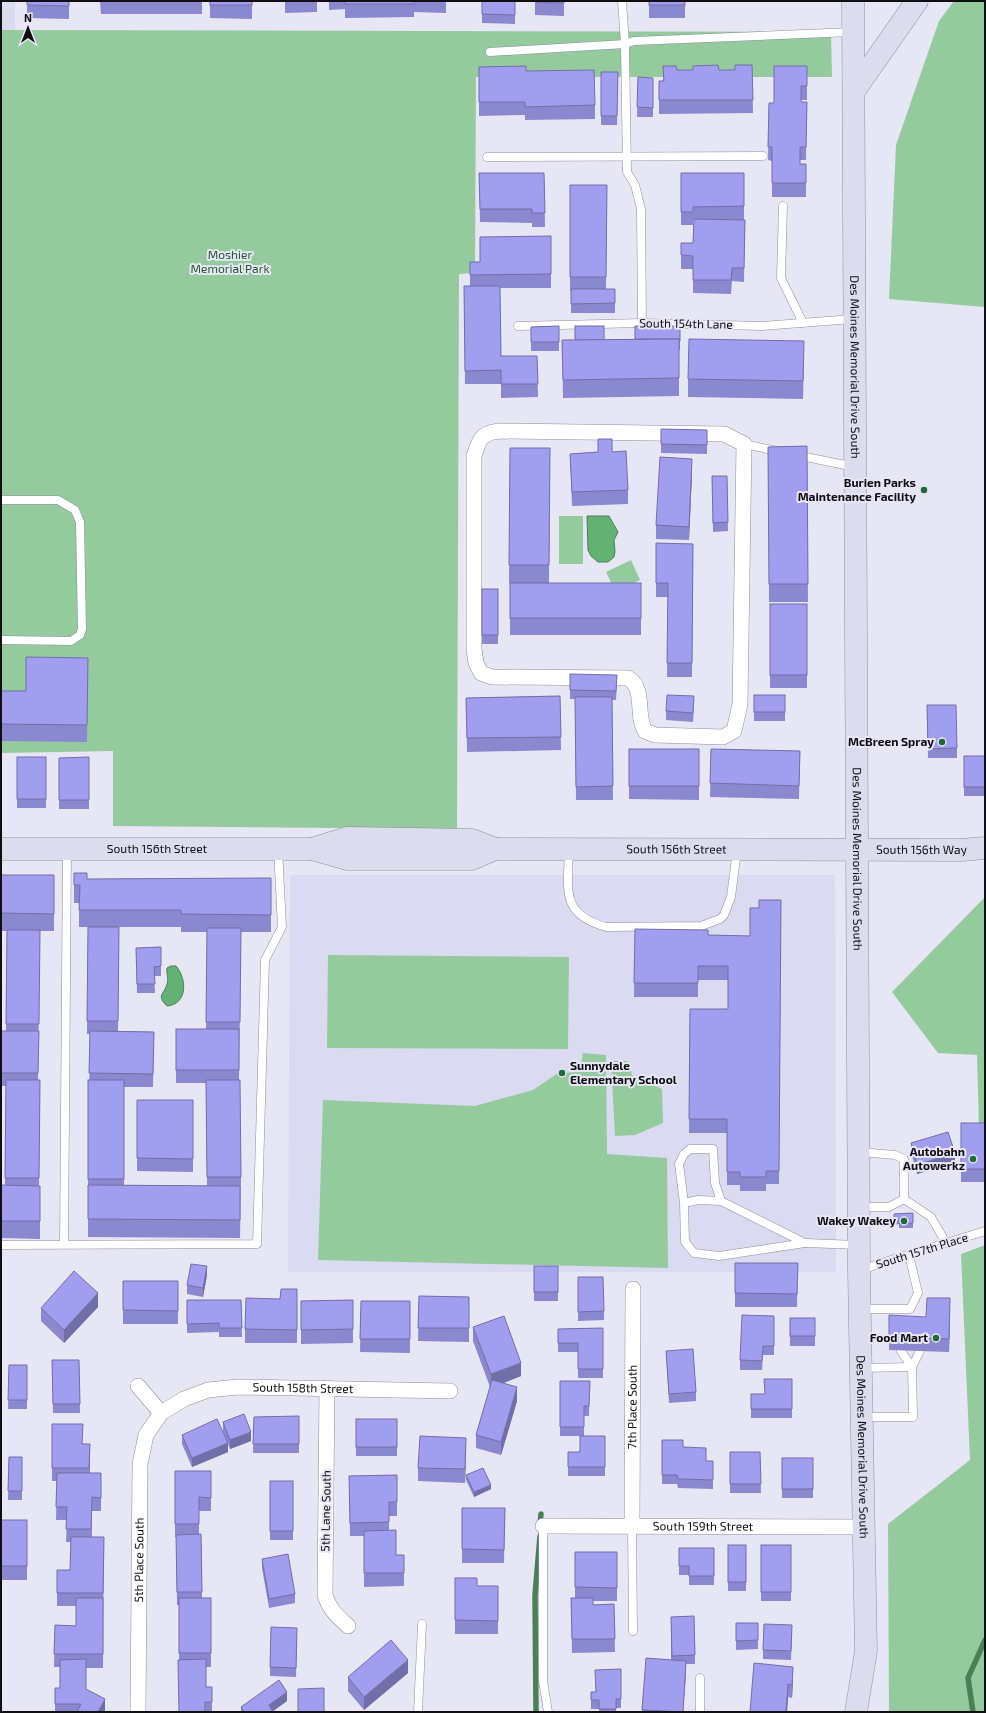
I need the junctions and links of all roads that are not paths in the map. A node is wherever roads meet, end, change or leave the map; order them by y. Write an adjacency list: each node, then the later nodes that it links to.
1 (622, 1): 5 (lane)
2 (853, 1): 4 (main road, Des Moines Memorial Drive South)
3 (917, 1): 7 (main road)
4 (852, 32): 5 (lane); 7 (main road, Des Moines Memorial Drive South)
5 (625, 44): 6 (lane); 10 (lane)
6 (490, 52)
7 (854, 91): 12 (main road, Des Moines Memorial Drive South)
8 (763, 156): 10 (lane)
9 (487, 157): 10 (lane)
10 (627, 157): 13 (lane)
11 (783, 206): 14 (lane)
12 (854, 319): 14 (lane, South 154th Lane); 17 (main road, Des Moines Memorial Drive South)
13 (642, 323): 14 (lane, South 154th Lane); 15 (lane, South 154th Lane)
14 (803, 323)
15 (518, 326)
16 (744, 444): 16 (street); 17 (lane)
17 (856, 467): 26 (main road, Des Moines Memorial Drive South)
18 (1, 500): 19 (lane)
19 (1, 640)
20 (985, 848): 26 (main road, South 156th Way)
21 (1, 849): 22 (main road, South 156th Street)
22 (67, 849): 23 (main road, South 156th Street); 35 (lane)
23 (278, 849): 24 (main road, South 156th Street); 35 (lane)
24 (569, 849): 25 (main road, South 156th Street); 25 (lane)
25 (737, 849): 26 (main road, South 156th Street)
26 (858, 849): 27 (main road, Des Moines Memorial Drive South)
27 (859, 1152): 28 (lane); 31 (main road, Des Moines Memorial Drive South)
28 (904, 1199): 31 (lane); 34 (lane)
29 (721, 1201): 30 (lane); 30 (lane); 33 (lane)
30 (684, 1203): 33 (lane)
31 (859, 1207): 37 (main road, Des Moines Memorial Drive South)
32 (985, 1231): 34 (lane, South 157th Place)
33 (806, 1243): 37 (lane)
34 (946, 1243): 38 (lane, South 157th Place)
35 (64, 1244): 36 (lane)
36 (1, 1245)
37 (859, 1245): 39 (main road, Des Moines Memorial Drive South)
38 (909, 1255): 39 (lane, South 157th Place); 41 (lane)
39 (859, 1271): 41 (main road, Des Moines Memorial Drive South)
40 (633, 1289): 52 (street, 7th Place South)
41 (860, 1309): 44 (main road, Des Moines Memorial Drive South)
42 (901, 1351): 45 (lane)
43 (920, 1351): 45 (lane)
44 (861, 1368): 45 (lane); 50 (main road, Des Moines Memorial Drive South)
45 (912, 1368): 50 (lane)
46 (138, 1386): 49 (street)
47 (327, 1388): 48 (street, South 158th Street); 49 (street, South 158th Street); 55 (street, 5th Lane South)
48 (450, 1391)
49 (161, 1413): 58 (street, 5th Place South)
50 (862, 1417): 53 (main road, Des Moines Memorial Drive South)
51 (543, 1526): 52 (street, South 159th Street); 60 (lane)
52 (632, 1526): 53 (street, South 159th Street); 56 (lane)
53 (863, 1527): 62 (main road, Des Moines Memorial Drive South)
54 (422, 1624): 59 (lane)
55 (348, 1626)
56 (633, 1631)
57 (700, 1678): 61 (lane)
58 (138, 1712)
59 (418, 1712)
60 (548, 1712)
61 (700, 1712)
62 (856, 1712)

